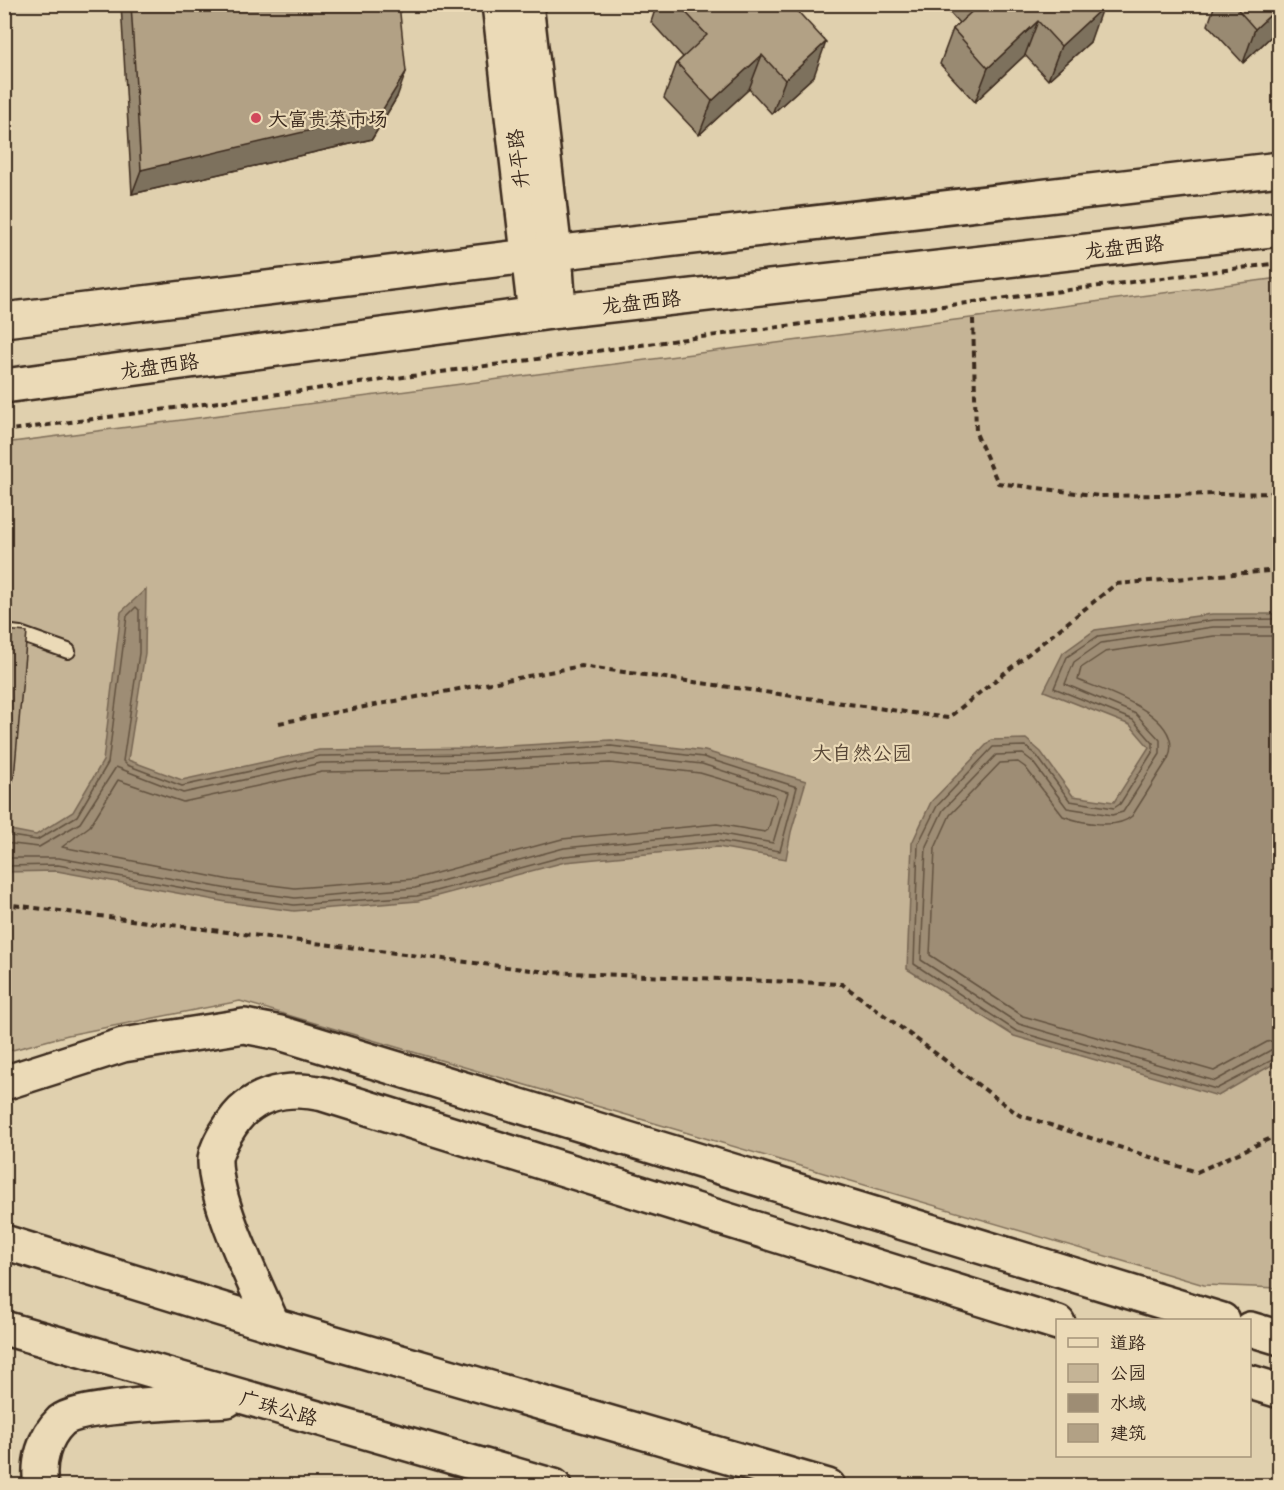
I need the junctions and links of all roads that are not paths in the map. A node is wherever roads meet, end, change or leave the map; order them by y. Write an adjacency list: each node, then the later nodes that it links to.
1 (499, 4): 5 (main road, 升平路)
2 (526, 4): 5 (main road)
3 (1280, 169): 5 (main road)
4 (1280, 229): 6 (main road, 龙盘西路)
5 (542, 254): 6 (main road, 升平路); 7 (main road)
6 (547, 312): 8 (main road, 龙盘西路)
7 (4, 320)
8 (4, 387)
9 (4, 632): 10 (lane)
10 (68, 651)
11 (4, 1083): 13 (main road)
12 (4, 1242): 15 (main road)
13 (1219, 1319)
14 (1056, 1322): 15 (main road)
15 (273, 1325): 24 (main road)
16 (4, 1328): 21 (main road, 广珠公路)
17 (1251, 1329): 18 (main road)
18 (1280, 1338)
19 (1251, 1382): 20 (main road)
20 (1280, 1392)
21 (247, 1398): 22 (main road); 23 (main road, 广珠公路)
22 (40, 1485)
23 (554, 1485)
24 (828, 1485)

